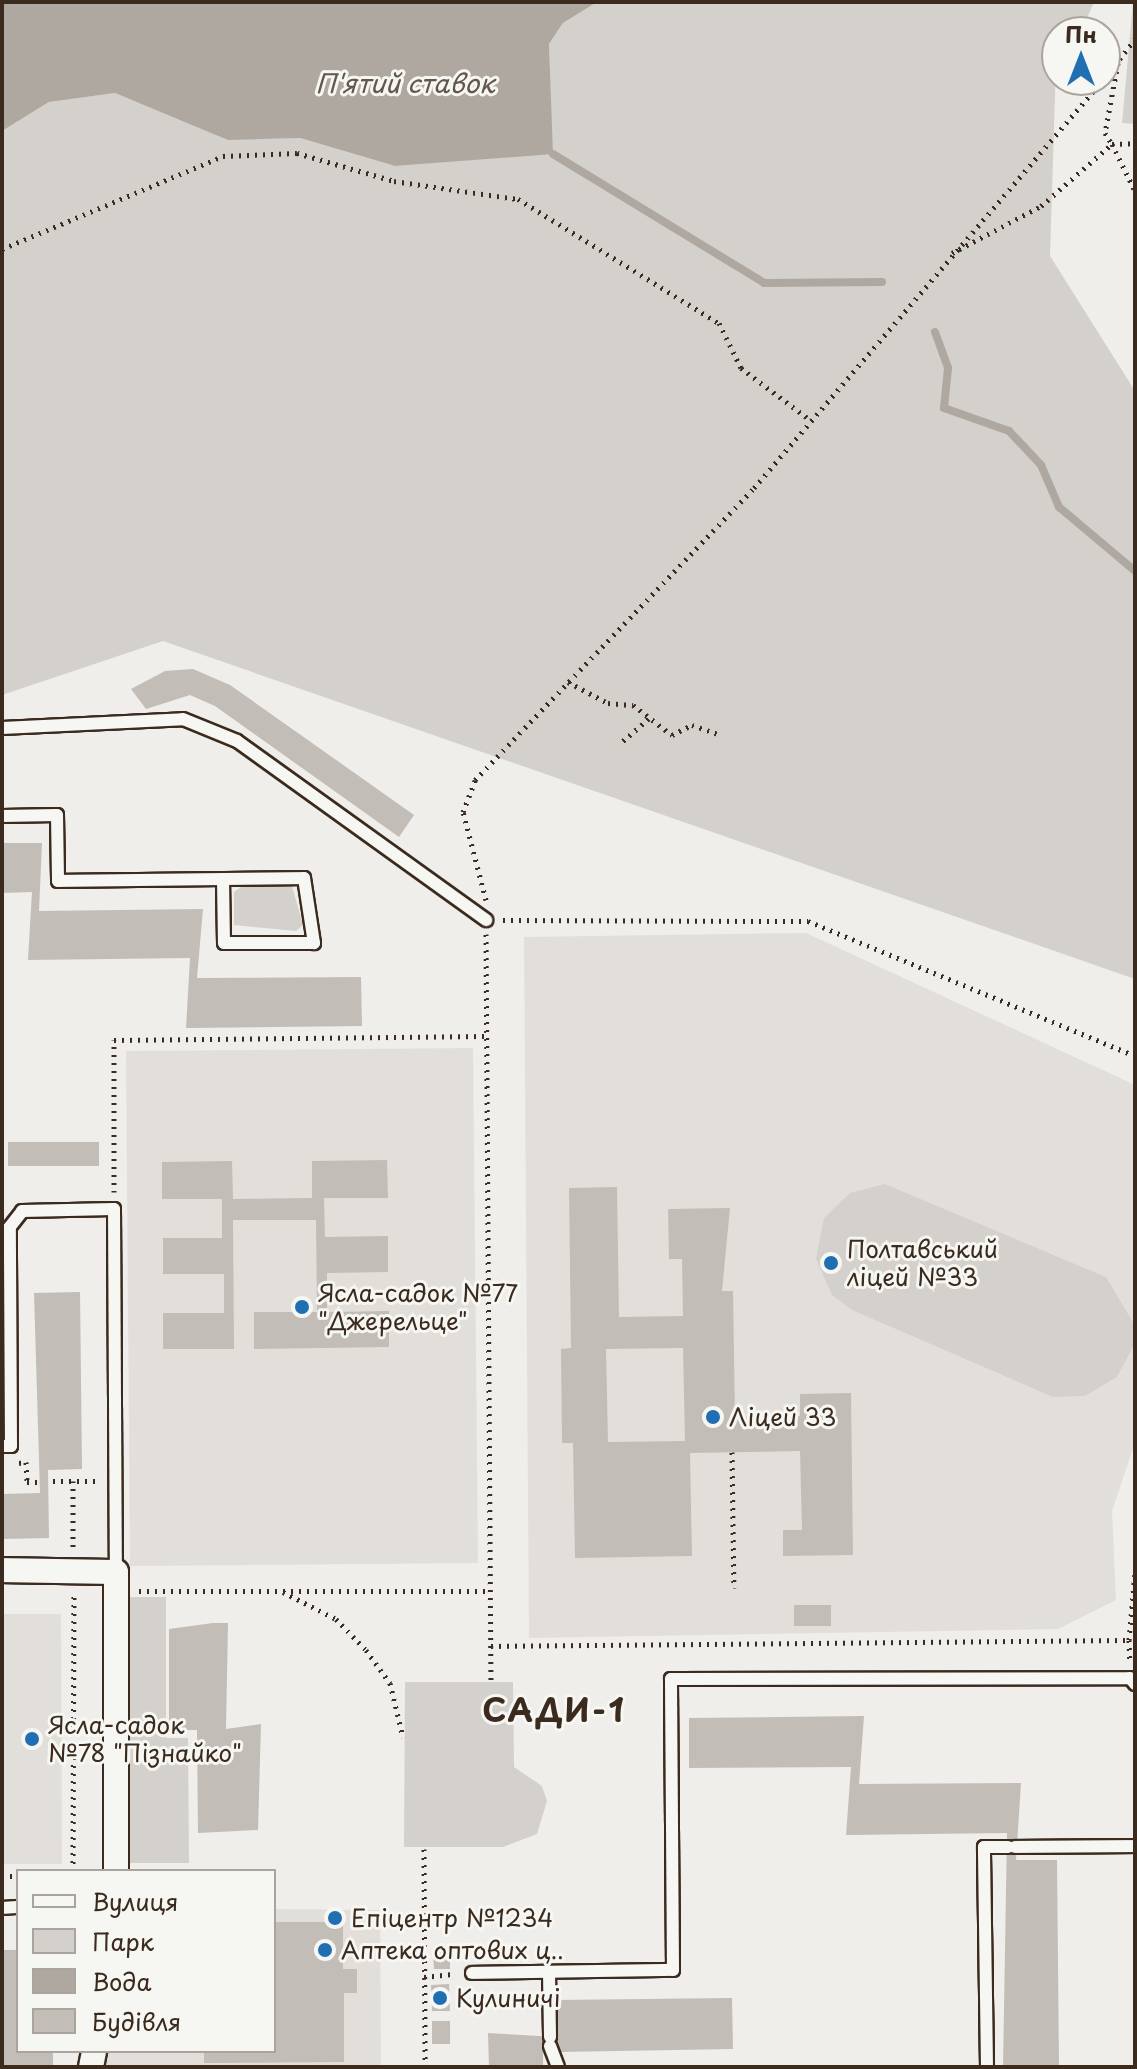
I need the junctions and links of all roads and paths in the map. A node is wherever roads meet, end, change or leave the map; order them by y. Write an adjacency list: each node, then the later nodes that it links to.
1 (1135, 39): 2 (path)
2 (1121, 59)
3 (1089, 96): 9 (path)
4 (1112, 96): 6 (path)
5 (1135, 143): 6 (path)
6 (1112, 144): 7 (path); 9 (path)
7 (1135, 191)
8 (2, 249): 10 (path)
9 (948, 256): 10 (path)
10 (809, 419): 11 (path)
11 (568, 682): 12 (path); 18 (path)
12 (651, 717): 14 (path); 15 (path)
13 (2, 728): 18 (lane)
14 (721, 735)
15 (623, 741)
16 (2, 816): 17 (lane)
17 (223, 879): 17 (lane)
18 (486, 920): 19 (path); 20 (path)
19 (487, 1036): 21 (path); 36 (path)
20 (1135, 1056)
21 (114, 1209): 22 (lane); 28 (lane)
22 (6, 1232): 23 (lane)
23 (2, 1446)
24 (732, 1452): 34 (path)
25 (14, 1463): 29 (path)
26 (53, 1481): 27 (path)
27 (73, 1481): 28 (path); 31 (path)
28 (116, 1481): 33 (lane)
29 (37, 1482)
30 (2, 1570): 31 (street)
31 (74, 1571): 33 (street); 43 (path)
32 (1135, 1573): 37 (path)
33 (116, 1581): 35 (path); 44 (street)
34 (734, 1588)
35 (280, 1591): 36 (path); 40 (path)
36 (490, 1591): 37 (path)
37 (491, 1646): 38 (path)
38 (491, 1680)
39 (1135, 1684): 45 (lane)
40 (403, 1737)
41 (1135, 1846): 50 (lane)
42 (424, 1849): 47 (path)
43 (73, 1869)
44 (116, 1869)
45 (549, 1972): 46 (lane); 49 (lane)
46 (472, 1973): 47 (path)
47 (424, 1977): 48 (path)
48 (425, 2067)
49 (558, 2067)
50 (987, 2067)

